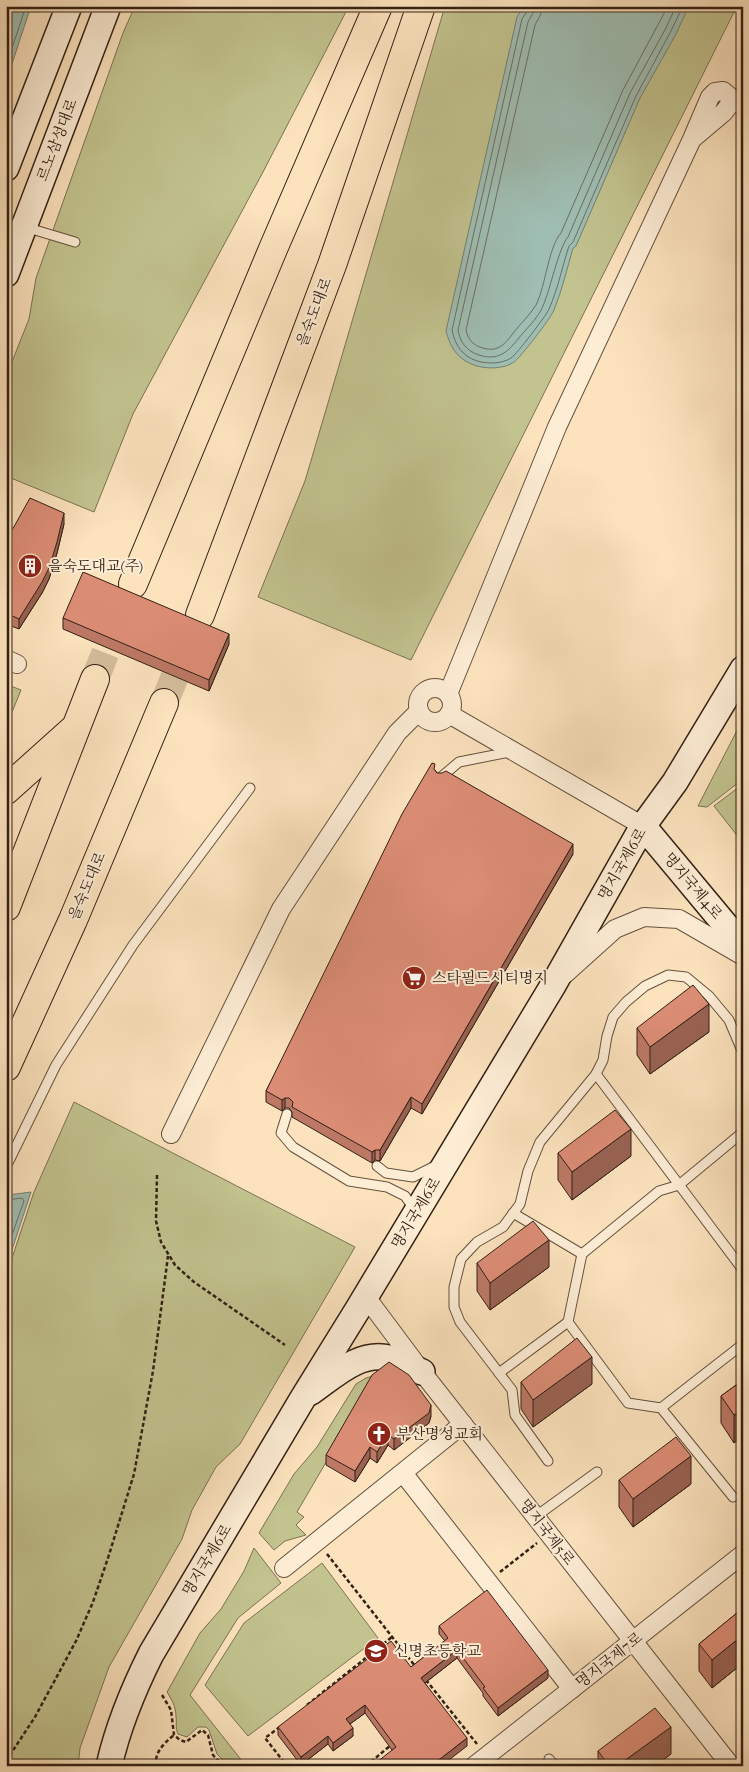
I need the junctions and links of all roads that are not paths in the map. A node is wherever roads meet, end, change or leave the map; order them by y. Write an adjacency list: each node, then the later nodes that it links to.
1 (69, 6): 6 (street)
2 (108, 6): 7 (street, 르노삼성대로)
3 (378, 6): 10 (highway)
4 (421, 6): 11 (highway, 을숙도대로)
5 (736, 108): 14 (street)
6 (6, 168)
7 (24, 226): 8 (lane); 9 (street, 르노삼성대로)
8 (75, 242)
9 (6, 274)
10 (133, 584)
11 (200, 615)
12 (743, 669): 23 (street, 명지국제6로)
13 (95, 679): 18 (highway)
14 (448, 694): 16 (street); 17 (street)
15 (164, 703): 29 (highway, 을숙도대로)
16 (419, 711): 17 (street); 33 (street)
17 (449, 714): 19 (street)
18 (76, 728): 22 (highway); 24 (highway)
19 (514, 751): 20 (lane); 23 (street)
20 (440, 778)
21 (250, 788): 36 (lane)
22 (6, 790)
23 (643, 826): 25 (street, 명지국제4로); 27 (street, 명지국제6로)
24 (6, 907)
25 (743, 946)
26 (743, 956): 27 (street)
27 (552, 986): 34 (street, 명지국제6로)
28 (743, 1053): 30 (lane)
29 (6, 1067)
30 (596, 1074): 37 (lane); 39 (lane)
31 (287, 1114): 38 (lane)
32 (743, 1132): 37 (lane)
33 (171, 1134)
34 (448, 1160): 35 (lane); 38 (street, 명지국제6로)
35 (377, 1166)
36 (6, 1167)
37 (679, 1185): 40 (lane); 41 (lane)
38 (417, 1212): 42 (street, 명지국제6로)
39 (513, 1213): 40 (lane); 46 (lane)
40 (582, 1254): 43 (lane)
41 (743, 1270)
42 (366, 1297): 45 (street, 명지국제5로); 47 (street, 명지국제6로)
43 (568, 1322): 46 (lane); 48 (lane)
44 (743, 1344): 48 (lane)
45 (422, 1372): 47 (street); 49 (street, 명지국제5로)
46 (499, 1373): 50 (lane)
47 (303, 1398): 61 (street, 명지국제6로)
48 (661, 1408): 53 (lane)
49 (463, 1424): 52 (street); 54 (street, 명지국제5로)
50 (548, 1461)
51 (597, 1472): 54 (lane)
52 (403, 1473): 57 (street); 60 (street)
53 (733, 1497)
54 (535, 1517): 59 (street, 명지국제5로)
55 (743, 1554): 58 (street, 명지국제7로)
56 (743, 1563): 58 (lane)
57 (284, 1568)
58 (717, 1575): 59 (street, 명지국제7로)
59 (632, 1642): 60 (street, 명지국제7로); 63 (street, 명지국제5로)
60 (572, 1689): 62 (street, 명지국제7로)
61 (109, 1766)
62 (474, 1766)
63 (731, 1766)

